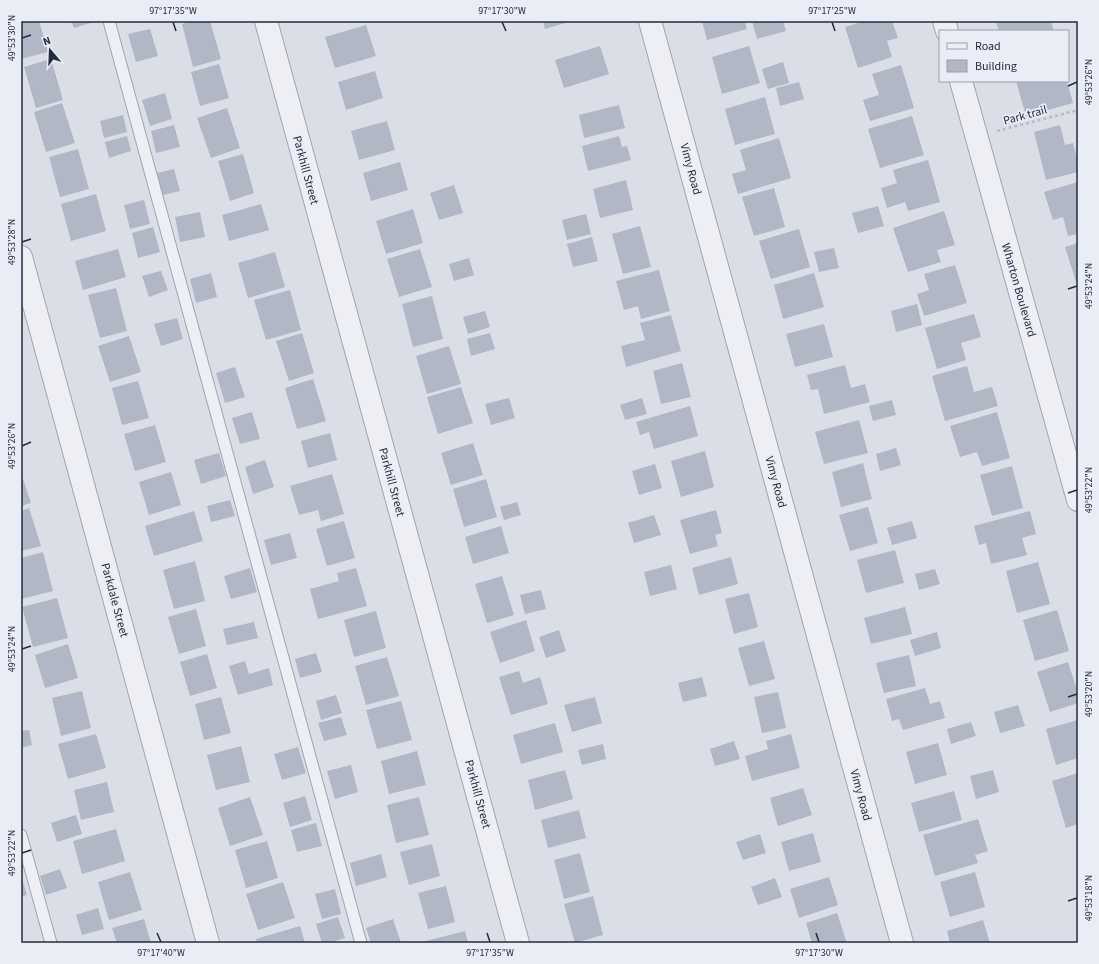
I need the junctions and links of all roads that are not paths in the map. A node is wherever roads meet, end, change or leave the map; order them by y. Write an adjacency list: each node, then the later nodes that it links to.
1 (109, 21): 10 (lane)
2 (266, 21): 11 (street, Parkhill Street)
3 (650, 21): 12 (street, Vimy Road)
4 (961, 82): 6 (street, Wharton Boulevard)
5 (21, 257): 9 (street, Parkdale Street)
6 (1078, 500)
7 (21, 835): 8 (lane)
8 (50, 943)
9 (208, 943)
10 (361, 943)
11 (518, 943)
12 (902, 943)

